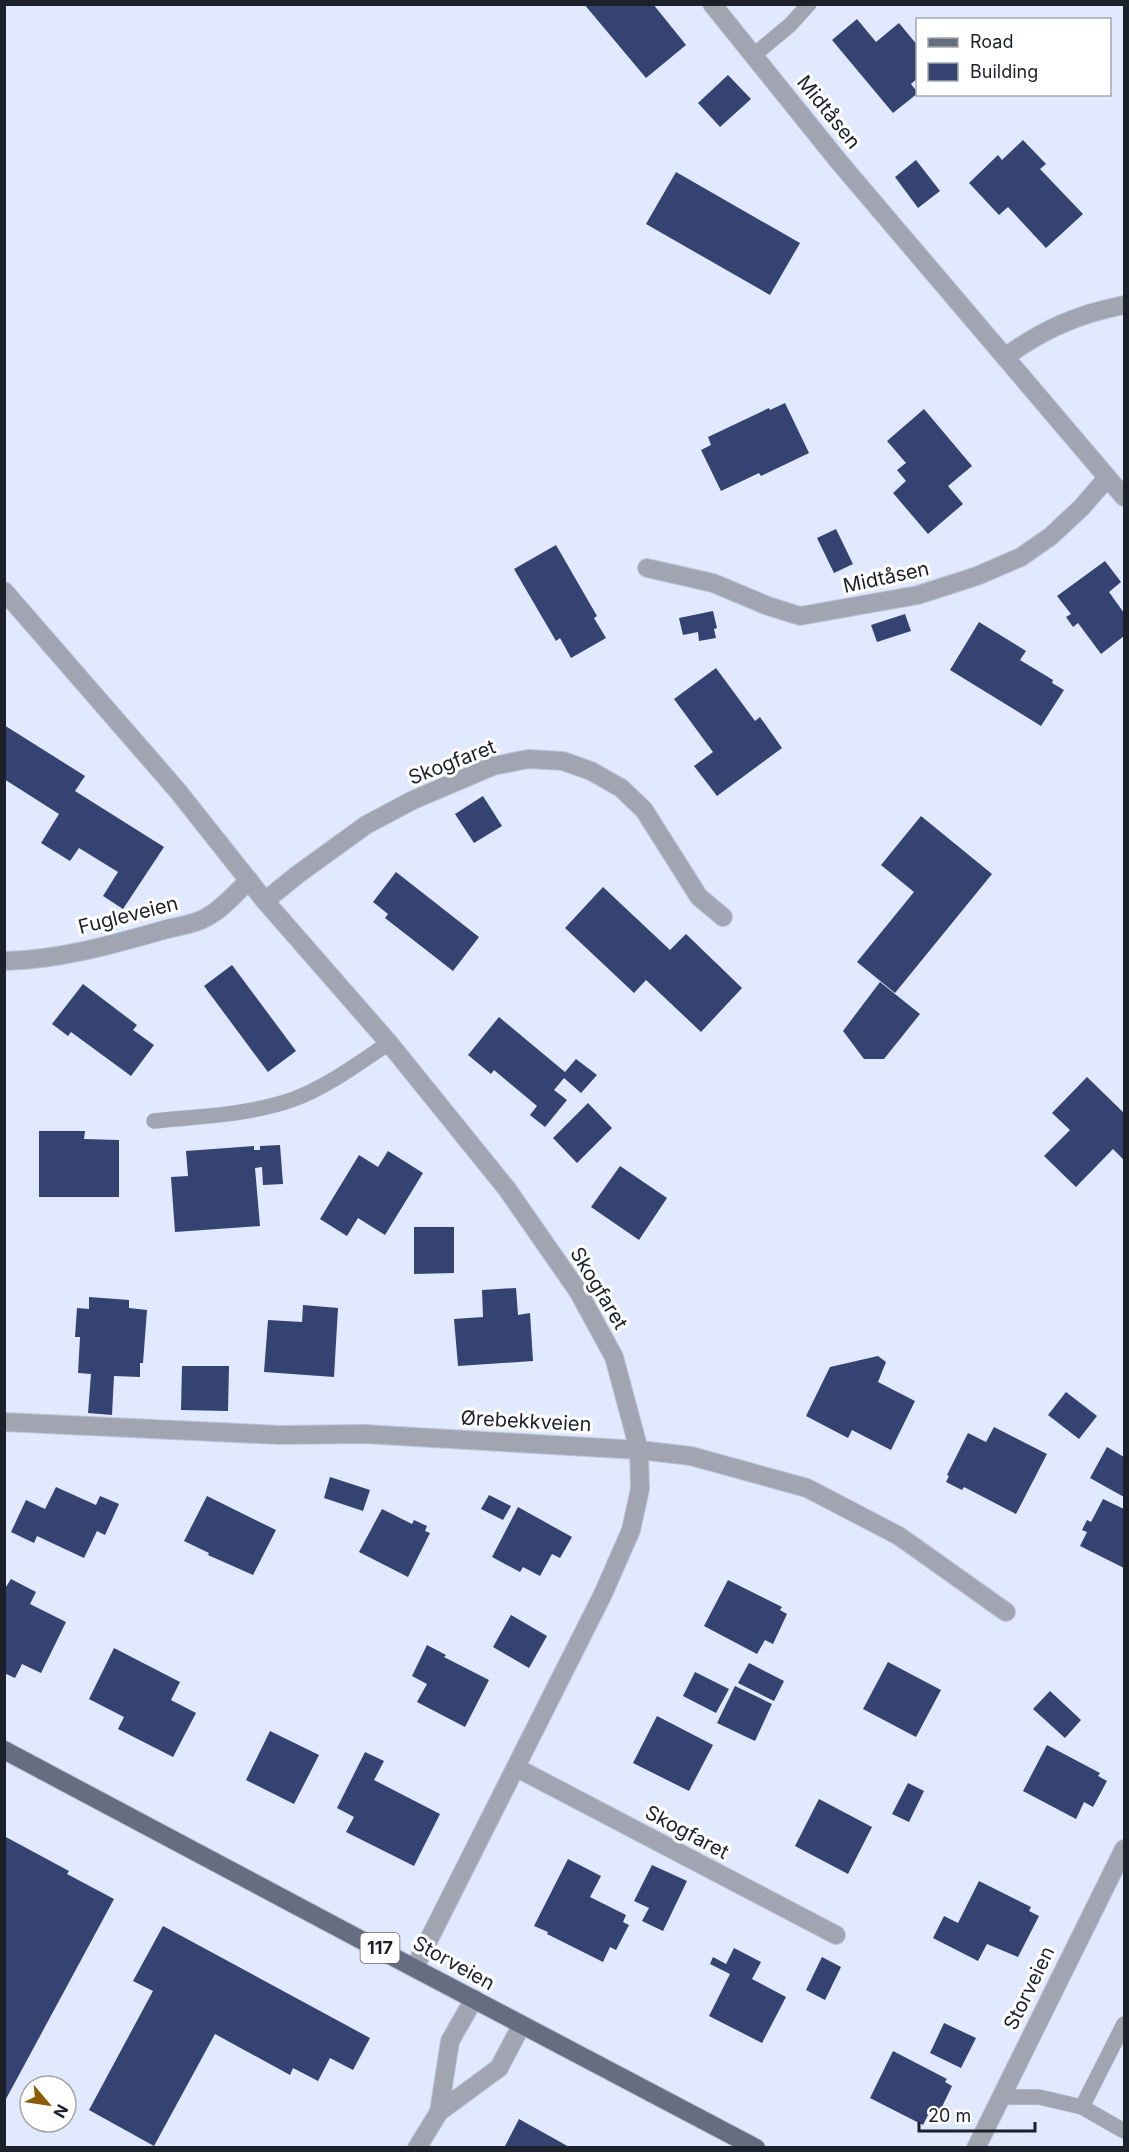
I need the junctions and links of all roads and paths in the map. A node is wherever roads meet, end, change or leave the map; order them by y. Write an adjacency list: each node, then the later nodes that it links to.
1 (712, 4): 3 (street, Midtåsen)
2 (809, 4): 3 (lane)
3 (754, 55): 5 (street, Midtåsen)
4 (1125, 305): 5 (street)
5 (1005, 357): 6 (street, Midtåsen)
6 (1107, 478): 7 (street, Midtåsen); 8 (street, Midtåsen)
7 (1125, 497)
8 (648, 568)
9 (4, 591): 10 (street, Skogfaret)
10 (249, 880): 11 (street, Skogfaret); 13 (street, Fugleveien)
11 (265, 901): 12 (street, Skogfaret); 14 (street, Skogfaret)
12 (723, 917)
13 (4, 962)
14 (389, 1043): 15 (lane); 17 (street, Skogfaret)
15 (154, 1121)
16 (4, 1422): 17 (street, Ørebekkveien)
17 (639, 1450): 18 (street, Ørebekkveien); 20 (street, Skogfaret)
18 (1006, 1612)
19 (4, 1750): 23 (main road, Storveien / 117)
20 (517, 1768): 22 (street, Skogfaret); 23 (street, Skogfaret)
21 (1125, 1850): 27 (street, Storveien)
22 (836, 1935)
23 (416, 1967): 24 (main road, Storveien / 117)
24 (474, 1999): 26 (main road, Storveien / 117); 29 (street)
25 (1125, 2024): 28 (lane)
26 (521, 2026): 29 (street); 32 (main road, Storveien / 117)
27 (1000, 2097): 28 (lane); 33 (street, Storveien)
28 (1082, 2107): 30 (lane)
29 (439, 2112): 31 (street)
30 (1125, 2131)
31 (417, 2148)
32 (756, 2148)
33 (976, 2148)

